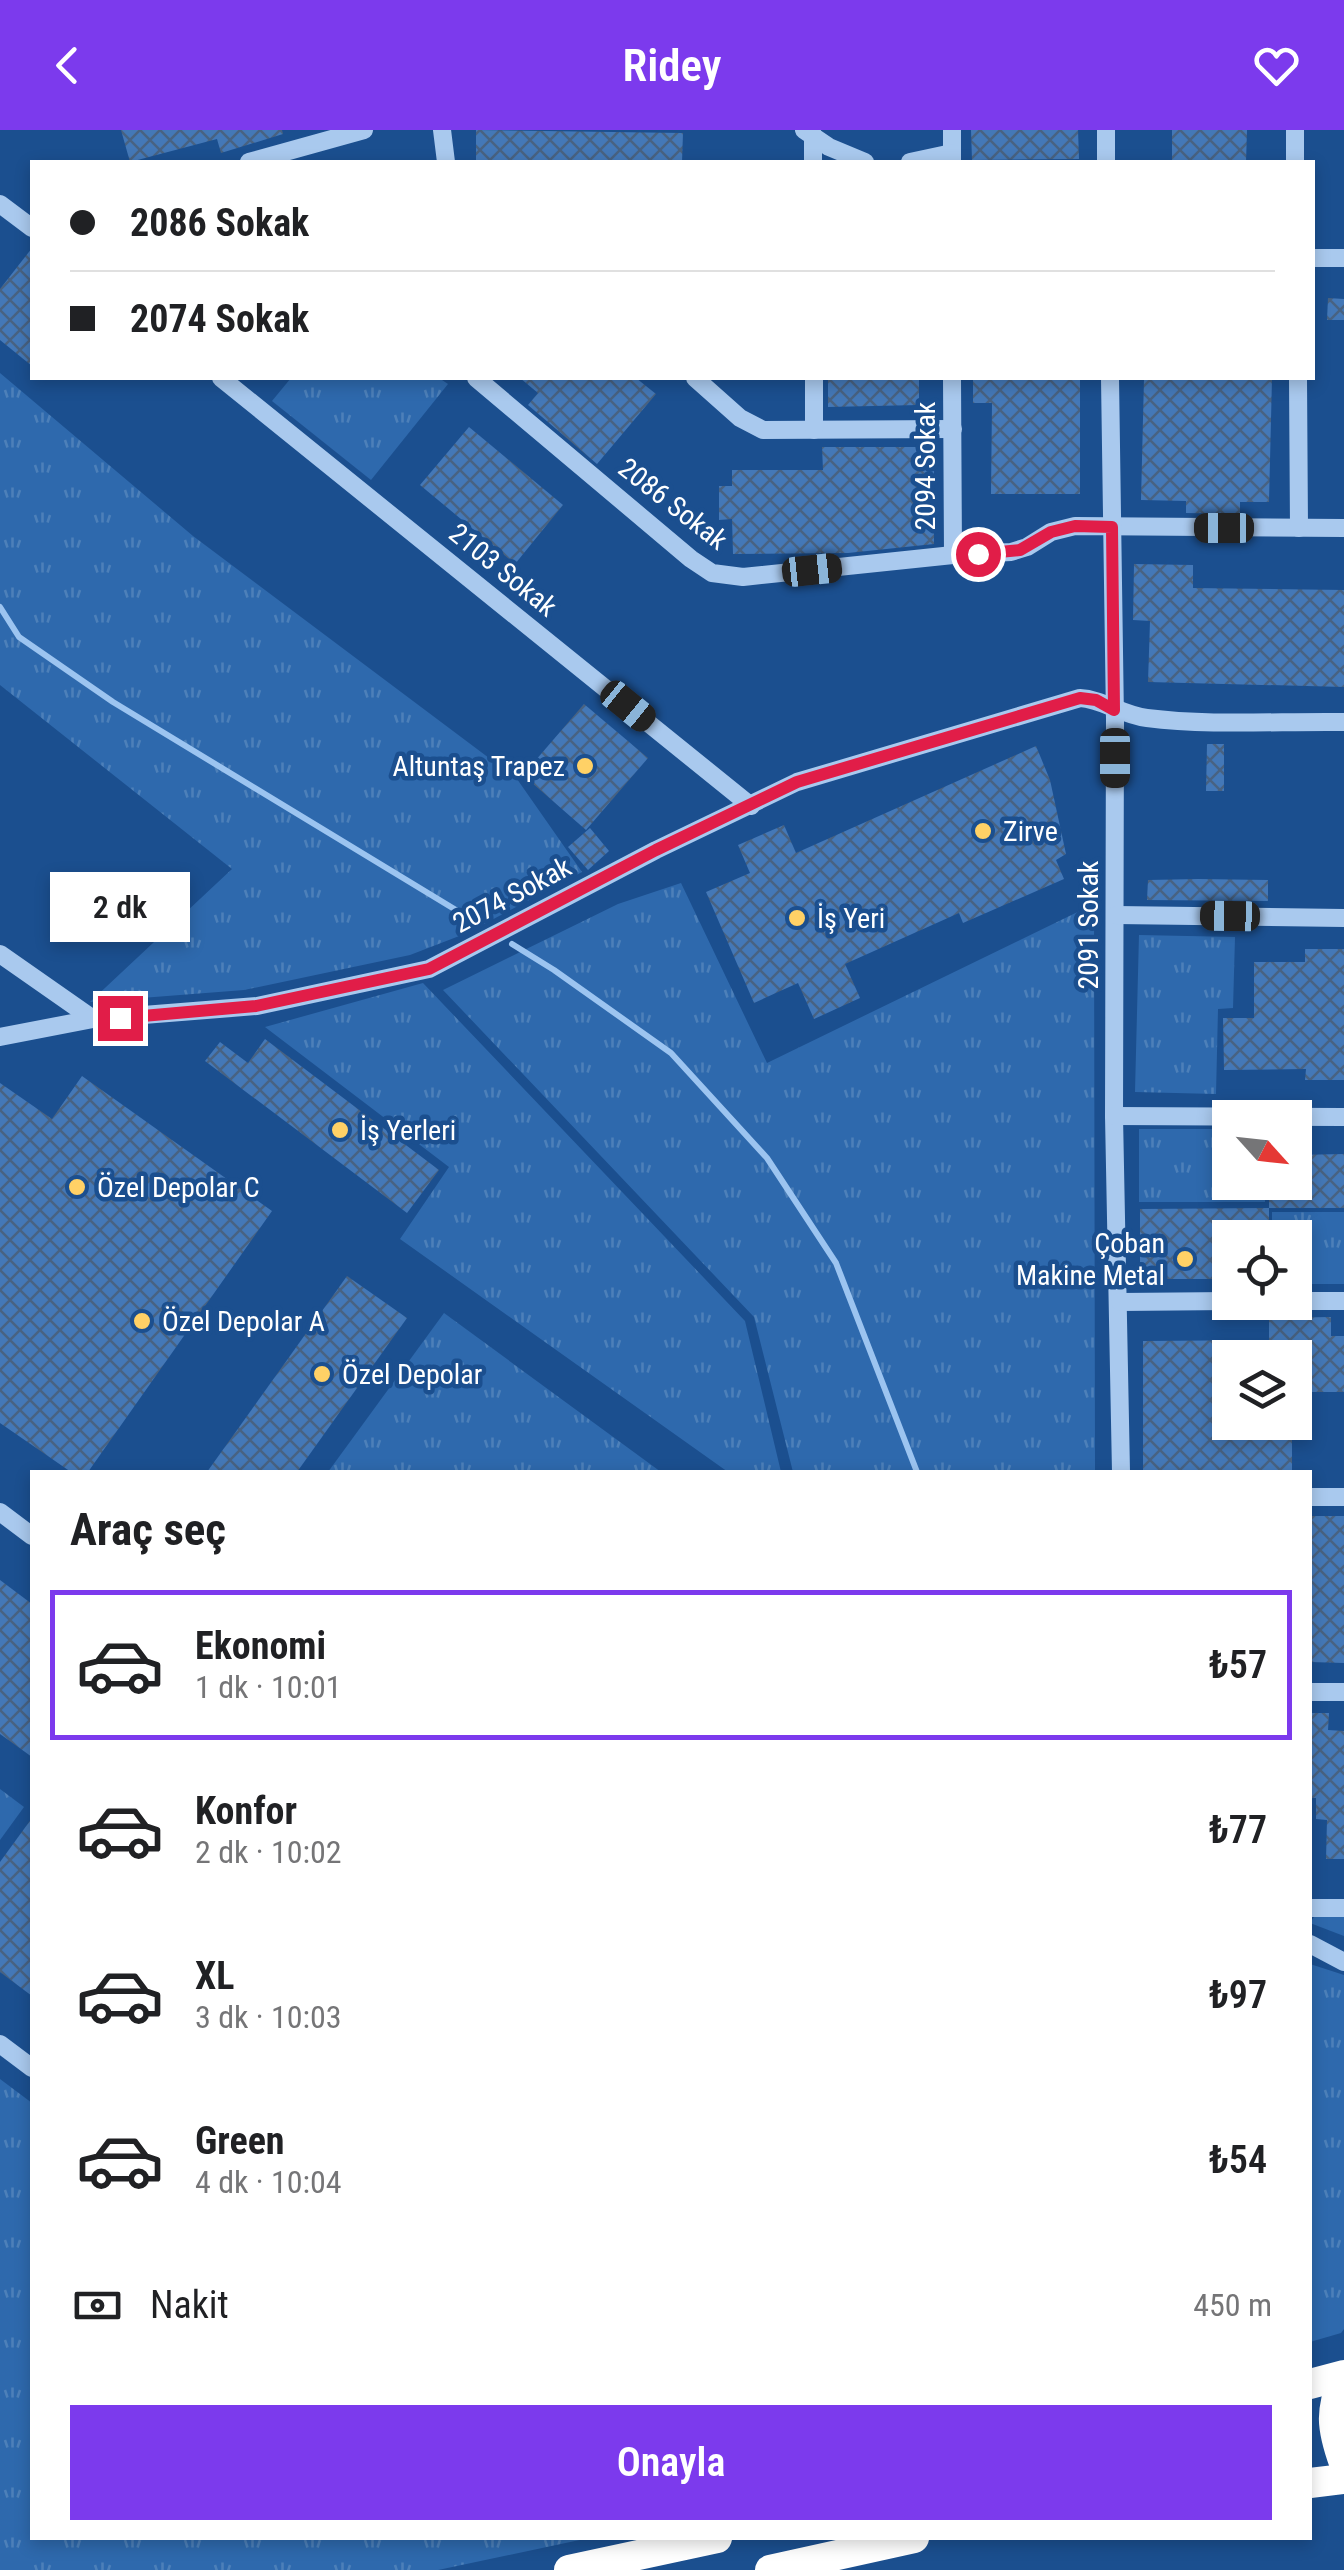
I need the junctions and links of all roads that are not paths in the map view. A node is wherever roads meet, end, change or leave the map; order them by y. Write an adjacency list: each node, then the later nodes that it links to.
1 (364, 130): 8 (street)
2 (442, 130): 9 (street)
3 (952, 130): 7 (street)
4 (1106, 130): 12 (street)
5 (1295, 130): 13 (street)
6 (808, 132): 10 (street); 11 (street)
7 (952, 158)
8 (256, 160)
9 (446, 160)
10 (813, 160)
11 (860, 160)
12 (1106, 160)
13 (1296, 160)
14 (0, 204): 15 (street)
15 (30, 226)
16 (1315, 258): 17 (street)
17 (1344, 258)
18 (223, 380): 33 (street, 2103 Sokak)
19 (478, 380): 30 (street, 2086 Sokak)
20 (697, 380): 26 (street)
21 (814, 380): 26 (street)
22 (952, 380): 25 (street, 2094 Sokak)
23 (1110, 380): 27 (street, 2091 Sokak)
24 (1298, 380): 28 (street)
25 (952, 429): 26 (street); 30 (street, 2094 Sokak)
26 (814, 430)
27 (1112, 527): 28 (street, 2086 Sokak); 30 (street, 2086 Sokak); 31 (street, 2091 Sokak)
28 (1299, 528): 29 (street, 2086 Sokak)
29 (1344, 528)
30 (952, 555)
31 (1114, 710): 32 (street, 2074 Sokak); 33 (street, 2074 Sokak); 34 (street, 2091 Sokak)
32 (1344, 722)
33 (752, 806): 37 (street, 2074 Sokak)
34 (1116, 914): 35 (street); 39 (street, 2091 Sokak)
35 (1344, 918)
36 (0, 954): 37 (street)
37 (93, 1018): 38 (street, 2074 Sokak)
38 (0, 1037)
39 (1114, 1116): 40 (street); 44 (street, 2091 Sokak)
40 (1344, 1117)
41 (1212, 1301): 44 (street)
42 (1312, 1301): 43 (street)
43 (1344, 1301)
44 (1120, 1302): 45 (street, 2091 Sokak)
45 (1120, 1470)
46 (1312, 1497): 47 (street)
47 (1344, 1497)
48 (0, 1512): 49 (street)
49 (30, 1534)
50 (1312, 1692): 51 (street)
51 (1344, 1692)
52 (1312, 1908): 53 (street)
53 (1344, 1908)
54 (1312, 1945): 55 (street)
55 (1344, 1962)
56 (0, 2044): 57 (street)
57 (30, 2066)
58 (1344, 2375): 59 (highway); 60 (highway)
59 (1312, 2383)
60 (1344, 2463)
61 (1344, 2479): 62 (highway)
62 (1312, 2483)
63 (709, 2540): 65 (highway)
64 (905, 2540): 66 (highway)
65 (569, 2570)
66 (770, 2570)

